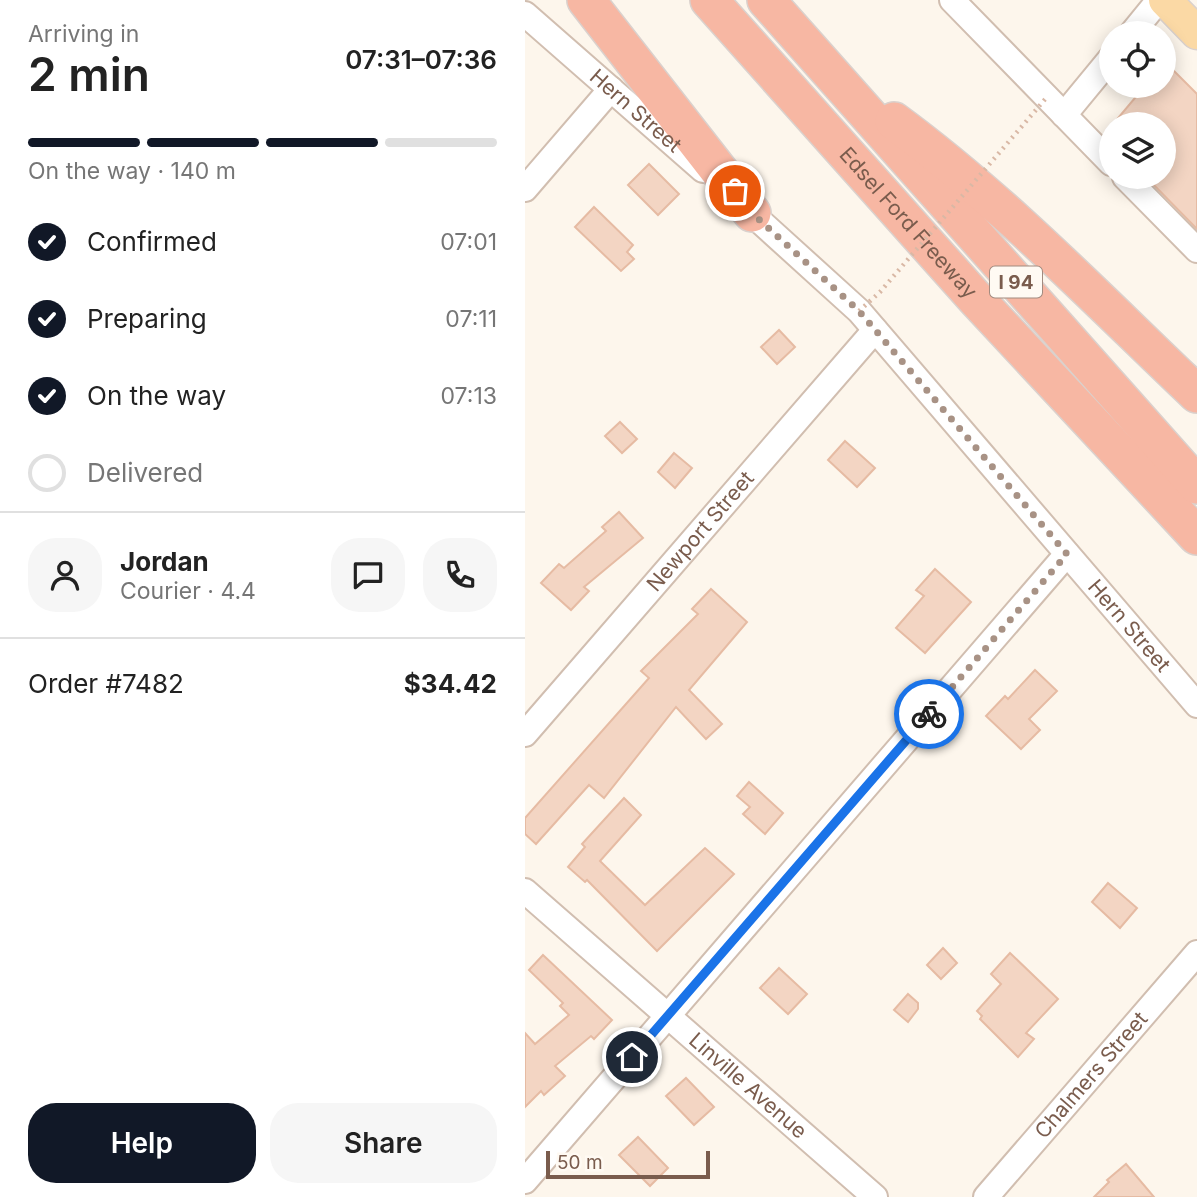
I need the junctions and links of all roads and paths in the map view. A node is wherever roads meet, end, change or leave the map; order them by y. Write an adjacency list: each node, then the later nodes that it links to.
1 (586, 0): 17 (highway)
2 (709, 0): 22 (highway, Edsel Ford Freeway / I 94)
3 (766, 0): 10 (highway, Edsel Ford Freeway / I 94)
4 (951, 0): 12 (street)
5 (1162, 0): 7 (street); 8 (main road)
6 (525, 14): 11 (street, Hern Street)
7 (1143, 21)
8 (1197, 33)
9 (1099, 72): 13 (street)
10 (835, 79): 20 (highway); 21 (highway, Edsel Ford Freeway / I 94)
11 (611, 89): 15 (street); 17 (street, Hern Street)
12 (1047, 97): 13 (street); 19 (path, bridge)
13 (1064, 114): 14 (street)
14 (1099, 150)
15 (525, 189)
16 (1137, 189): 18 (street)
17 (752, 213): 19 (street, Hern Street)
18 (1197, 250)
19 (867, 320): 23 (street, Hern Street); 25 (street, Newport Street)
20 (1197, 394)
21 (1197, 485)
22 (1197, 536)
23 (1067, 554): 24 (street, Hern Street); 28 (street)
24 (1197, 705)
25 (525, 734)
26 (525, 891): 28 (street, Linville Avenue)
27 (1197, 953): 31 (street, Chalmers Street)
28 (668, 1016): 29 (street); 30 (street, Linville Avenue)
29 (525, 1181)
30 (875, 1197)
31 (986, 1197)

